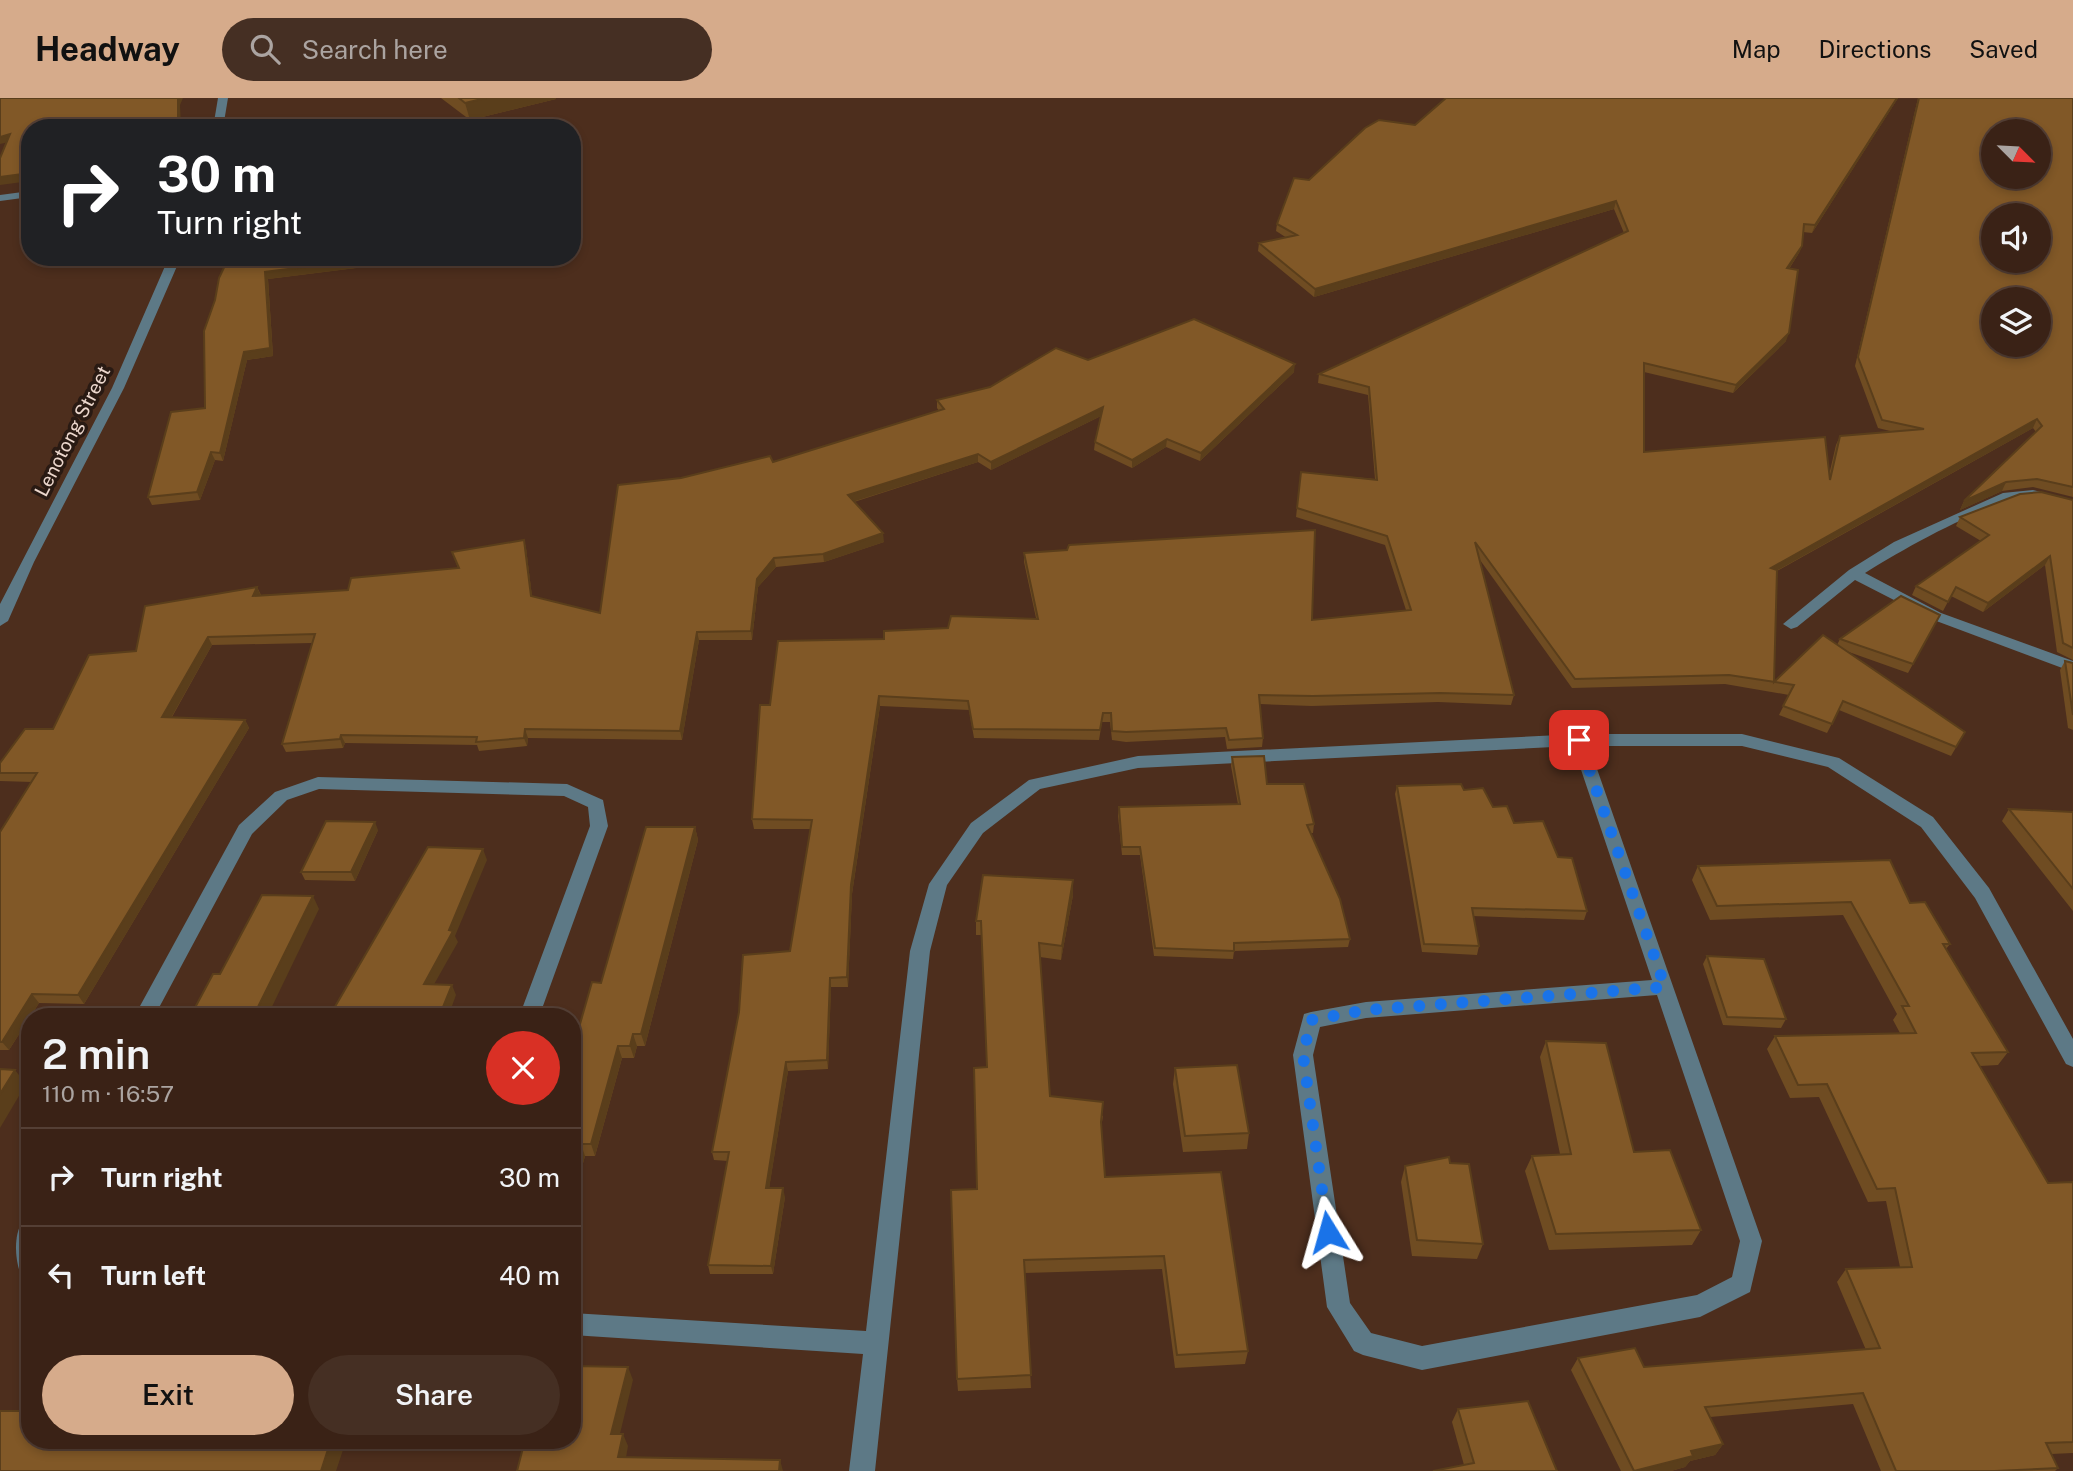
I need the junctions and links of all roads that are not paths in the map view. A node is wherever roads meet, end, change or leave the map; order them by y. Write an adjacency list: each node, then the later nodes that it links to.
1 (223, 98): 2 (street)
2 (220, 119)
3 (21, 195): 4 (street)
4 (0, 198)
5 (171, 266): 8 (street, Lenotong Street)
6 (2073, 503): 7 (street)
7 (1854, 573): 9 (street); 10 (street)
8 (0, 621)
9 (1791, 624)
10 (2073, 667)
11 (1579, 740): 12 (street); 15 (street); 17 (street)
12 (1665, 987): 12 (street)
13 (149, 1008): 14 (street)
14 (532, 1008)
15 (2073, 1058)
16 (581, 1325): 17 (street)
17 (877, 1343): 18 (street)
18 (862, 1471)

